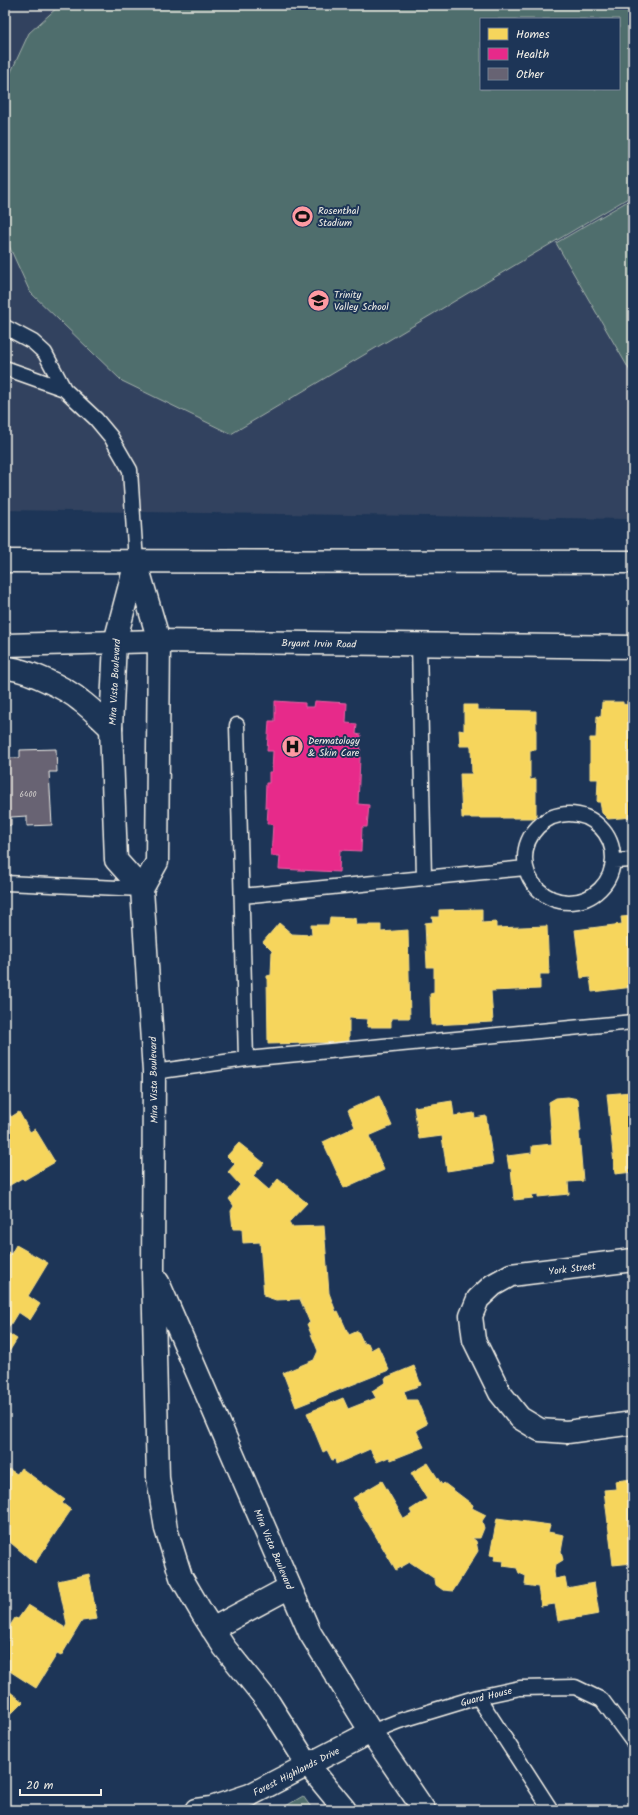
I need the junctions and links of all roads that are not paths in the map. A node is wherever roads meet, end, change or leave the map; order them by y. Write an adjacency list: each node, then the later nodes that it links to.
1 (5, 327): 3 (lane)
2 (5, 368): 3 (lane)
3 (64, 389): 5 (lane)
4 (5, 561): 5 (street)
5 (136, 562): 6 (street); 7 (street); 8 (street, Mira Vista Boulevard)
6 (633, 562)
7 (159, 641): 8 (street, Bryant Irvin Road); 9 (street, Bryant Irvin Road); 20 (street)
8 (115, 642): 10 (street, Bryant Irvin Road); 14 (street, Mira Vista Boulevard)
9 (419, 644): 11 (street, Bryant Irvin Road); 18 (lane)
10 (5, 645)
11 (633, 647)
12 (5, 668): 14 (street)
13 (237, 725): 21 (lane)
14 (111, 728): 20 (street, Mira Vista Boulevard)
15 (633, 860): 16 (lane)
16 (614, 861): 17 (lane); 17 (lane)
17 (525, 868): 18 (lane)
18 (424, 878): 21 (lane)
19 (5, 883): 20 (lane)
20 (142, 889): 24 (street, Mira Vista Boulevard)
21 (242, 896): 23 (lane)
22 (633, 1022): 23 (lane)
23 (246, 1060): 24 (lane)
24 (154, 1072): 26 (street, Mira Vista Boulevard)
25 (633, 1260): 27 (street, York Street)
26 (153, 1271): 28 (street, Mira Vista Boulevard); 29 (street, Mira Vista Boulevard)
27 (633, 1423)
28 (290, 1587): 29 (street); 31 (street, Mira Vista Boulevard)
29 (212, 1628): 33 (street, Mira Vista Boulevard)
30 (478, 1696): 31 (lane, Guard House); 32 (lane, Guard House); 37 (lane)
31 (371, 1732): 33 (street, Forest Highlands Drive); 36 (street, Mira Vista Boulevard)
32 (633, 1742)
33 (308, 1765): 34 (street, Forest Highlands Drive); 35 (street, Mira Vista Boulevard)
34 (196, 1810)
35 (345, 1810)
36 (424, 1810)
37 (551, 1810)

